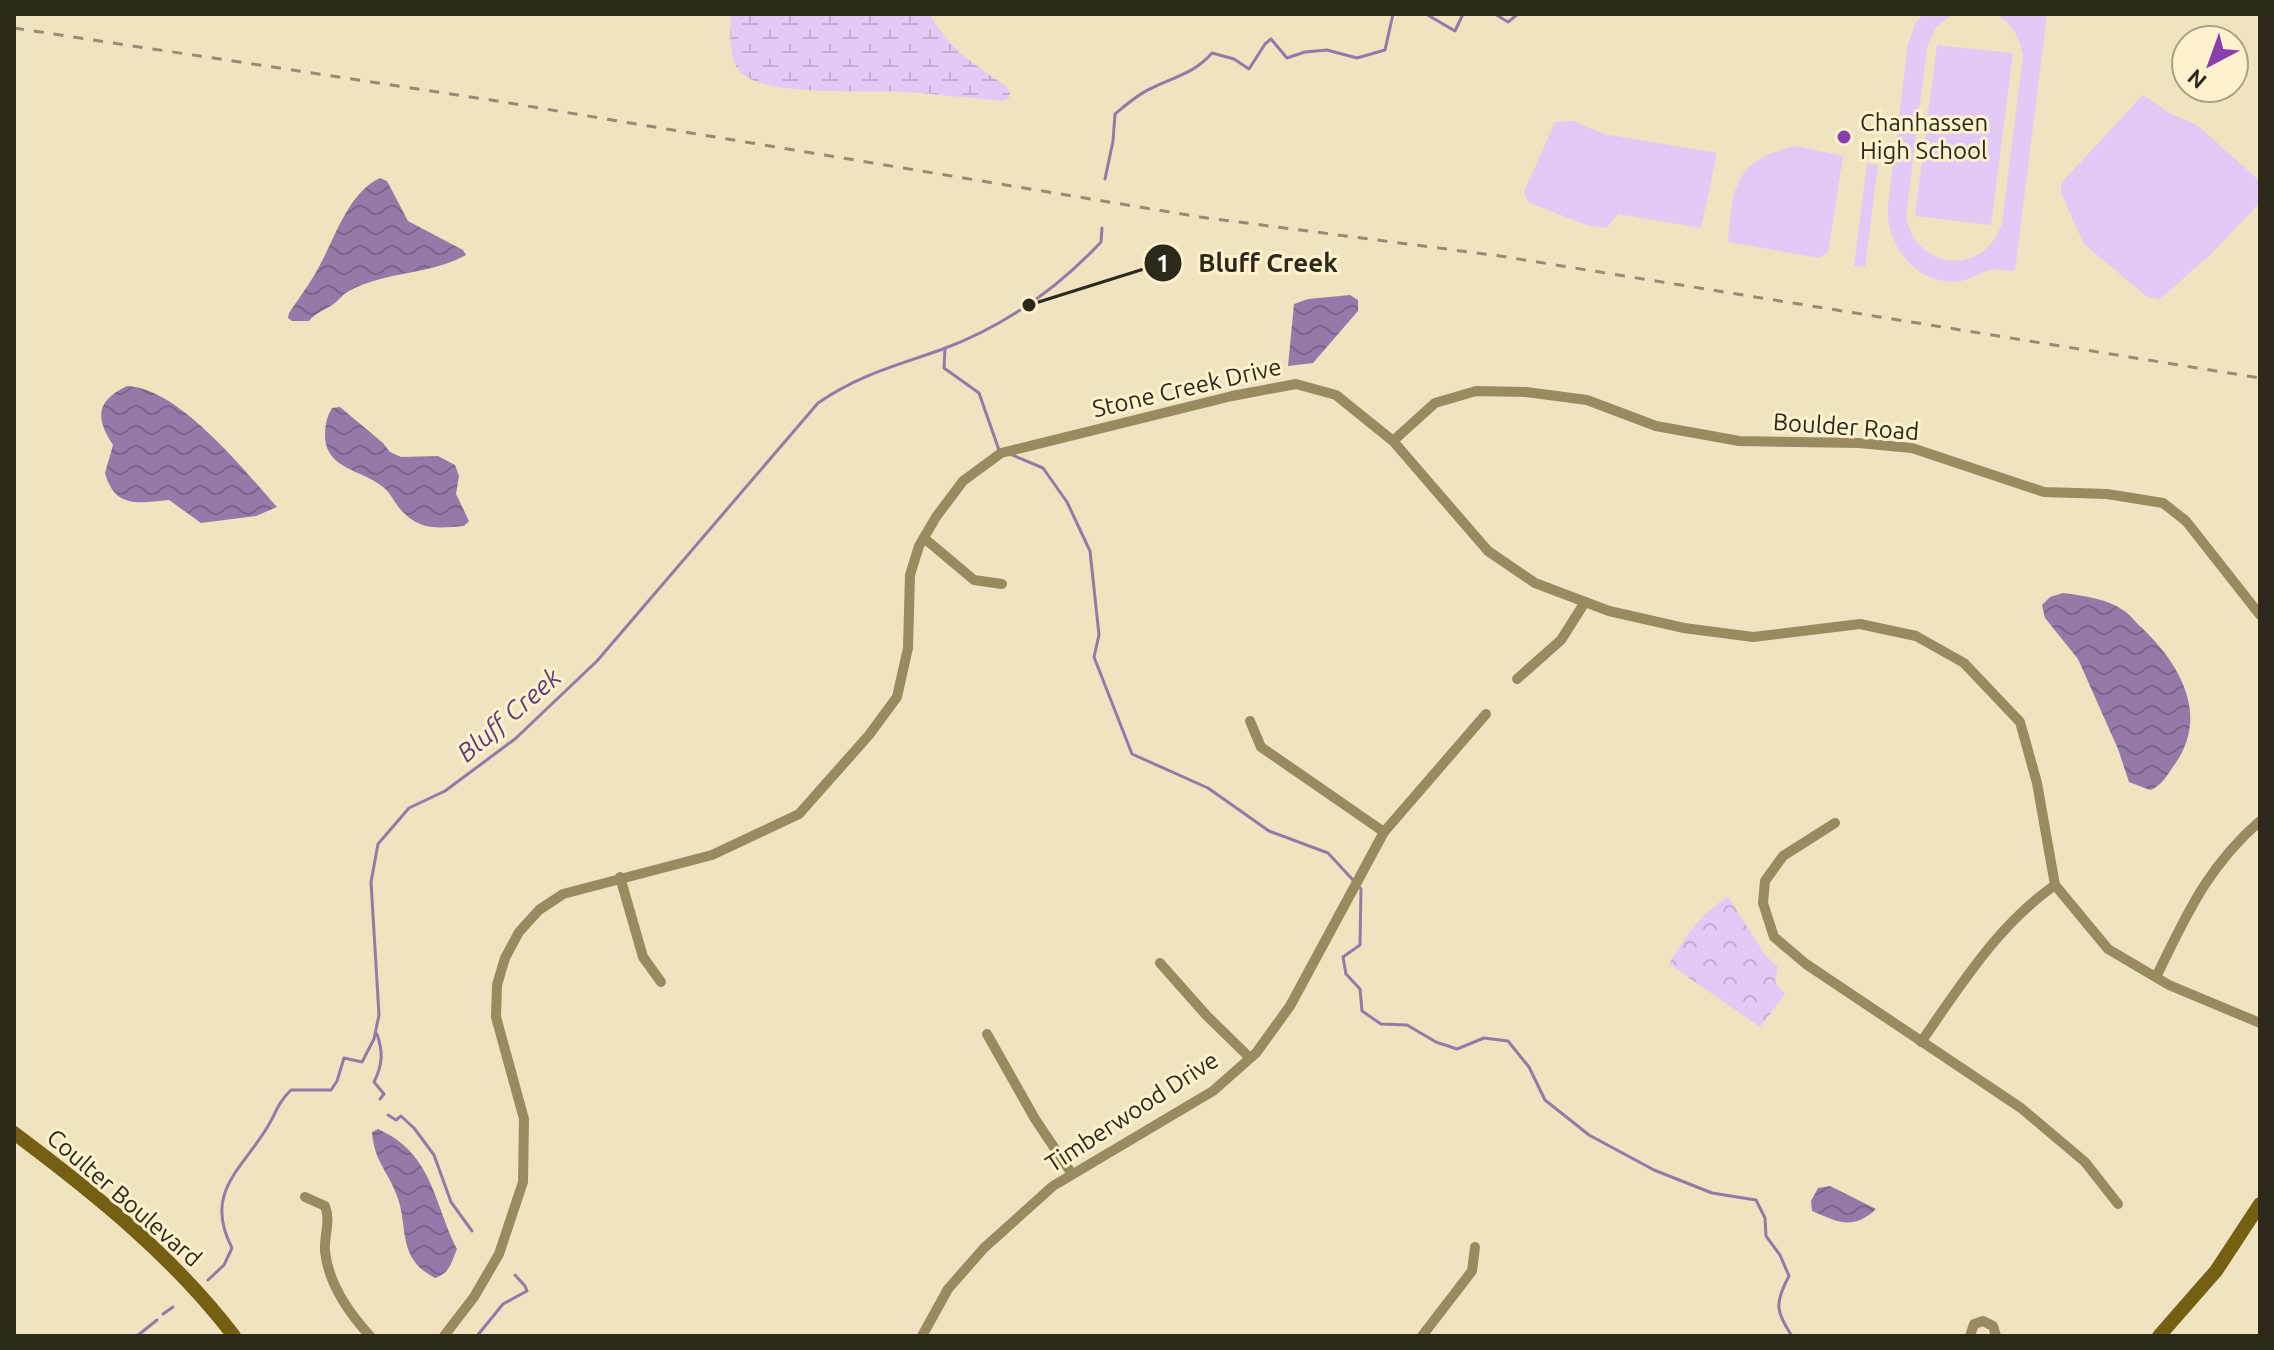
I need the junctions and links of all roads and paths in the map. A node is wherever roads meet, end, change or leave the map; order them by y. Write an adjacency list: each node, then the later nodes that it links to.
1 (1393, 441): 2 (street, Stone Creek Drive); 4 (street, Stone Creek Drive); 5 (street, Boulder Road)
2 (924, 538): 3 (street); 12 (street, Stone Creek Drive)
3 (1002, 584)
4 (1585, 602): 6 (street); 13 (street, Stone Creek Drive)
5 (2260, 615)
6 (1517, 679)
7 (1486, 714): 11 (street, Timberwood Drive)
8 (1250, 721): 11 (street)
9 (2260, 821): 15 (street)
10 (1835, 823): 19 (street)
11 (1384, 832): 20 (street, Timberwood Drive)
12 (620, 877): 16 (street); 29 (street, Stone Creek Drive)
13 (2055, 885): 15 (street, Stone Creek Drive); 19 (street)
14 (1160, 963): 20 (street)
15 (2156, 977): 17 (street, Stone Creek Drive)
16 (661, 982)
17 (2260, 1023)
18 (987, 1034): 22 (street)
19 (1921, 1042): 24 (street)
20 (1250, 1058): 22 (street, Timberwood Drive)
21 (14, 1133): 27 (street, Coulter Boulevard)
22 (1072, 1174): 30 (street, Timberwood Drive)
23 (305, 1197): 28 (street)
24 (2118, 1204)
25 (2260, 1204): 34 (street)
26 (1475, 1247): 31 (street)
27 (234, 1336)
28 (370, 1336)
29 (444, 1336)
30 (922, 1336)
31 (1422, 1336)
32 (1970, 1336): 33 (street)
33 (1996, 1336)
34 (2159, 1336)

